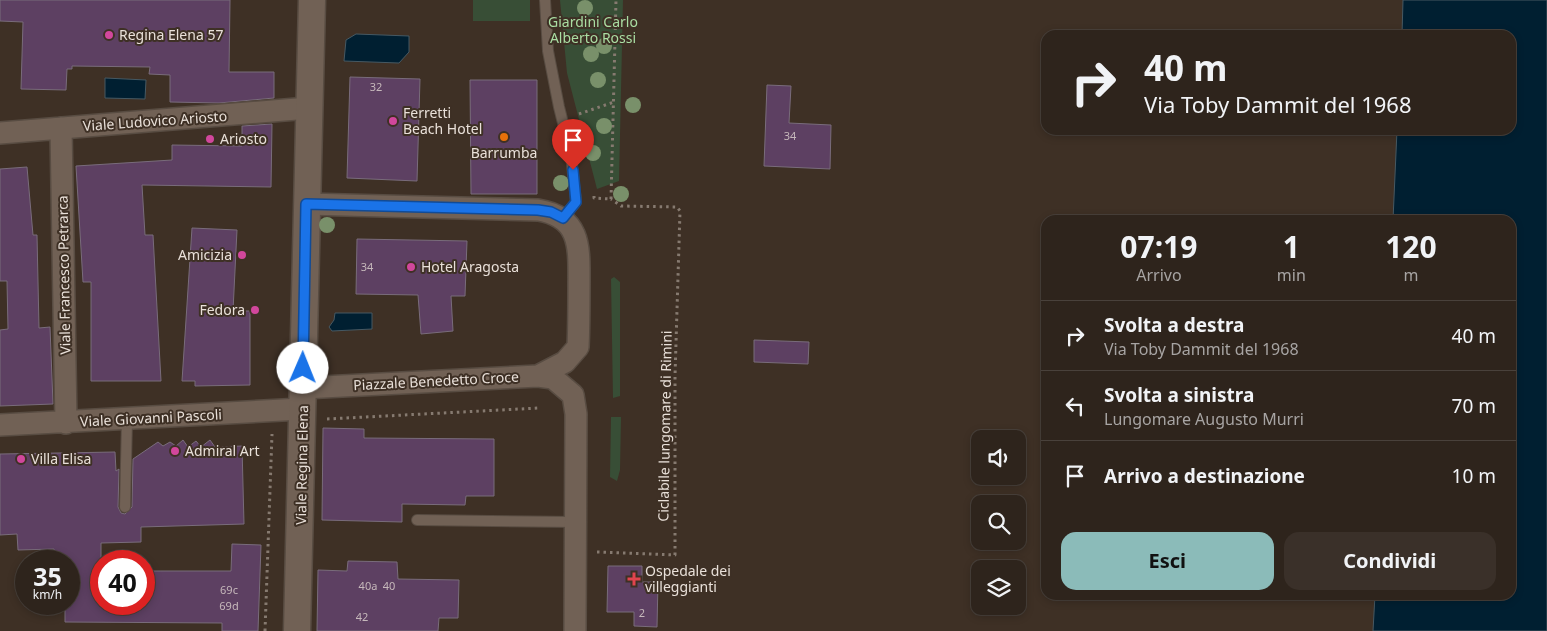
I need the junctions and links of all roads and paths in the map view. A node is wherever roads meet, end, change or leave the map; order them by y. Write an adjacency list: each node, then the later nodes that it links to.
1 (312, 0): 5 (street, Viale Regina Elena)
2 (545, 0): 10 (lane)
3 (616, 0): 4 (path)
4 (614, 102): 6 (path); 22 (path, Ciclabile lungomare di Rimini)
5 (309, 108): 7 (street, Viale Ludovico Ariosto); 9 (street, Viale Regina Elena)
6 (573, 116)
7 (61, 128): 8 (street, Viale Ludovico Ariosto); 16 (street, Viale Francesco Petrarca)
8 (0, 133)
9 (306, 204): 10 (street); 12 (street, Viale Regina Elena)
10 (563, 218): 11 (street, Piazzale Benedetto Croce)
11 (538, 376): 12 (street, Piazzale Benedetto Croce); 21 (street)
12 (303, 398): 15 (street, Viale Giovanni Pascoli); 24 (street, Viale Regina Elena)
13 (539, 408): 14 (path)
14 (327, 419)
15 (127, 420): 16 (street, Viale Giovanni Pascoli); 19 (lane)
16 (66, 423): 17 (street, Viale Giovanni Pascoli)
17 (0, 425)
18 (272, 433): 23 (path)
19 (125, 507)
20 (417, 520): 21 (lane)
21 (576, 522): 25 (street)
22 (594, 552)
23 (265, 631)
24 (298, 631)
25 (575, 631)

